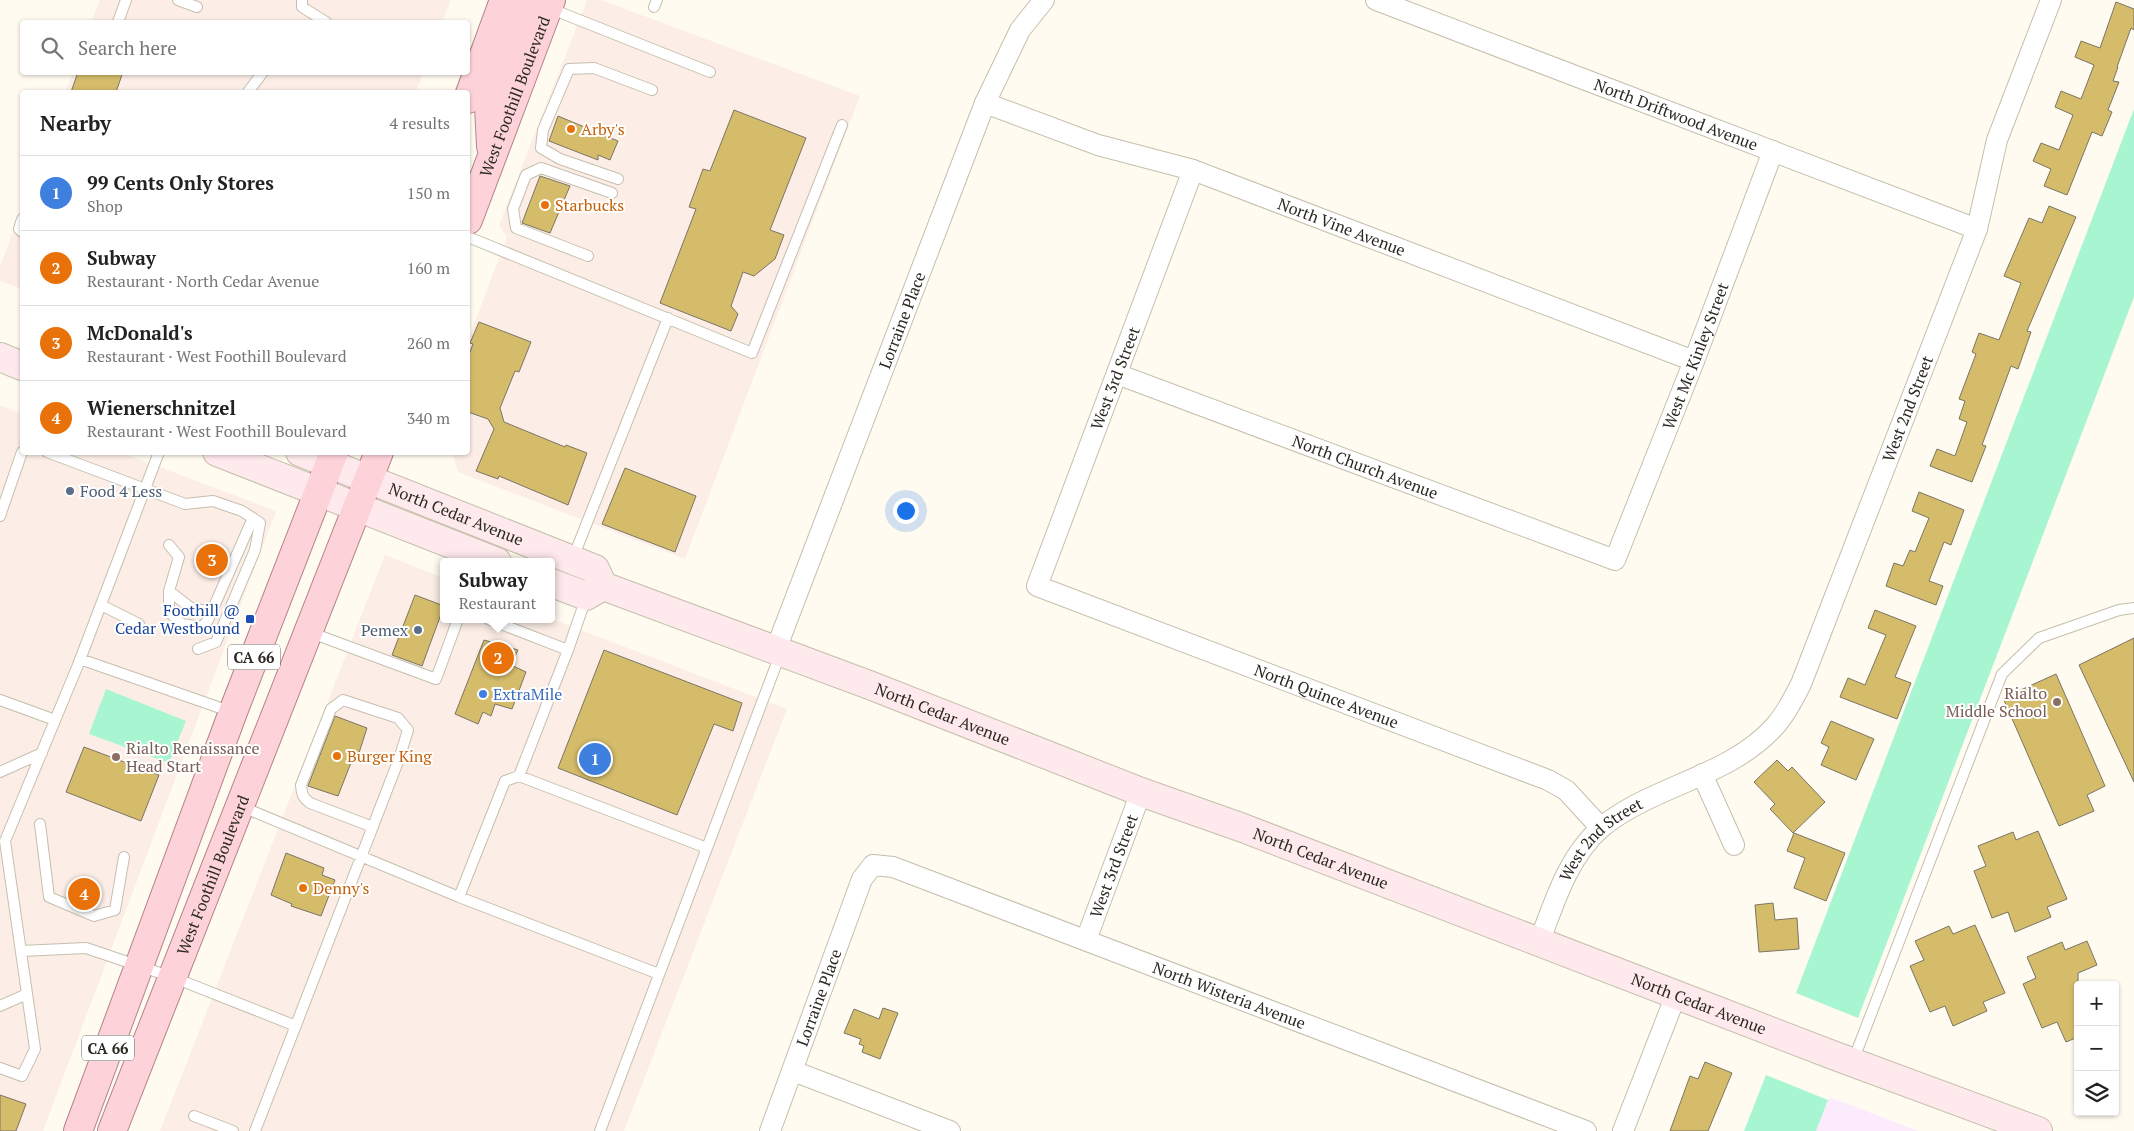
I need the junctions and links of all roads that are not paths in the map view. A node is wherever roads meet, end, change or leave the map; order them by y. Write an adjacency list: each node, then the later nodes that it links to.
1 (126, 0): 10 (lane)
2 (178, 0): 9 (lane)
3 (302, 0): 11 (lane)
4 (504, 0): 16 (main road)
5 (1044, 0): 17 (street, Lorraine Place)
6 (1376, 0): 19 (street, North Driftwood Avenue)
7 (2047, 1): 24 (street, West 2nd Street)
8 (541, 3): 12 (lane); 23 (main road, West Foothill Boulevard)
9 (198, 7)
10 (119, 20)
11 (323, 20)
12 (710, 72)
13 (261, 75): 14 (lane)
14 (250, 90)
15 (652, 90): 21 (lane)
16 (470, 94)
17 (985, 103): 20 (street, North Vine Avenue); 66 (street, Lorraine Place)
18 (842, 124): 27 (lane)
19 (1774, 151): 24 (street, North Driftwood Avenue); 31 (street, West Mc Kinley Street)
20 (1193, 170): 31 (street, North Vine Avenue); 34 (street, West 3rd Street)
21 (618, 179)
22 (612, 193): 26 (lane)
23 (470, 215)
24 (1977, 229): 73 (street, West 2nd Street)
25 (470, 238): 27 (lane)
26 (588, 256)
27 (668, 318): 51 (lane)
28 (0, 340): 29 (main road)
29 (20, 348)
30 (0, 357): 32 (main road)
31 (1694, 361): 52 (street, West Mc Kinley Street)
32 (20, 365)
33 (0, 369): 35 (main road)
34 (1116, 374): 52 (street, North Church Avenue); 54 (street, West 3rd Street)
35 (20, 377)
36 (21, 455): 47 (lane)
37 (55, 455): 44 (lane)
38 (158, 455): 44 (lane)
39 (225, 455): 45 (main road, North Cedar Avenue)
40 (313, 455): 42 (main road, North Cedar Avenue)
41 (378, 455): 43 (main road, West Foothill Boulevard)
42 (331, 459): 43 (main road, North Cedar Avenue); 45 (main road, CA 66)
43 (367, 480): 46 (main road, West Foothill Boulevard); 51 (main road, North Cedar Avenue)
44 (145, 490): 48 (lane); 57 (lane)
45 (318, 493): 46 (main road, North Cedar Avenue); 69 (main road, CA 66)
46 (356, 508): 50 (main road, North Cedar Avenue); 63 (main road, West Foothill Boulevard)
47 (0, 516)
48 (253, 518): 59 (lane); 64 (lane)
49 (169, 545): 55 (lane)
50 (481, 558)
51 (573, 559): 56 (main road, North Cedar Avenue)
52 (1615, 560)
53 (555, 584): 56 (main road, North Cedar Avenue)
54 (1036, 586): 79 (street, North Quince Avenue)
55 (169, 591): 59 (lane); 59 (lane)
56 (594, 591): 65 (lane); 66 (main road, North Cedar Avenue)
57 (101, 605): 62 (lane); 67 (lane)
58 (2134, 608): 96 (lane)
59 (212, 612)
60 (457, 623): 63 (lane)
61 (498, 623): 65 (lane)
62 (139, 624)
63 (308, 632): 76 (main road, West Foothill Boulevard)
64 (198, 649)
65 (568, 650): 74 (lane)
66 (779, 650): 75 (main road, North Cedar Avenue); 81 (lane)
67 (80, 659): 69 (lane); 70 (lane)
68 (0, 700): 70 (lane)
69 (233, 712): 89 (main road, CA 66)
70 (55, 720): 71 (lane)
71 (42, 753): 72 (lane); 88 (lane)
72 (0, 772)
73 (1702, 774): 79 (street, West 2nd Street); 80 (street)
74 (519, 776): 81 (lane); 85 (lane)
75 (1141, 792): 86 (street, West 3rd Street); 87 (main road, North Cedar Avenue)
76 (239, 806): 83 (lane); 91 (main road, West Foothill Boulevard)
77 (40, 824): 82 (lane)
78 (372, 827): 78 (lane); 83 (lane)
79 (1601, 828): 87 (street, West 2nd Street)
80 (1734, 845)
81 (707, 848): 90 (lane)
82 (124, 857)
83 (361, 857): 85 (lane); 95 (lane)
84 (873, 865): 86 (street, North Wisteria Avenue); 98 (street, Lorraine Place)
85 (459, 897): 90 (lane)
86 (1086, 940): 107 (street, North Wisteria Avenue)
87 (1539, 943): 93 (main road, North Cedar Avenue)
88 (21, 951): 89 (lane); 92 (lane)
89 (139, 965): 91 (lane); 100 (main road, CA 66)
90 (659, 974): 104 (lane)
91 (172, 977): 95 (lane); 101 (main road, West Foothill Boulevard)
92 (27, 994): 94 (lane); 97 (lane)
93 (1676, 995): 96 (main road, North Cedar Avenue); 108 (street)
94 (0, 1006)
95 (296, 1026): 103 (lane)
96 (1853, 1062): 109 (main road, North Cedar Avenue)
97 (0, 1068)
98 (793, 1071): 105 (street, Lorraine Place); 106 (street)
99 (194, 1116): 102 (lane)
100 (78, 1131)
101 (112, 1131)
102 (233, 1131)
103 (255, 1131)
104 (600, 1131)
105 (770, 1131)
106 (950, 1131)
107 (1586, 1131)
108 (1623, 1131)
109 (2038, 1131)

